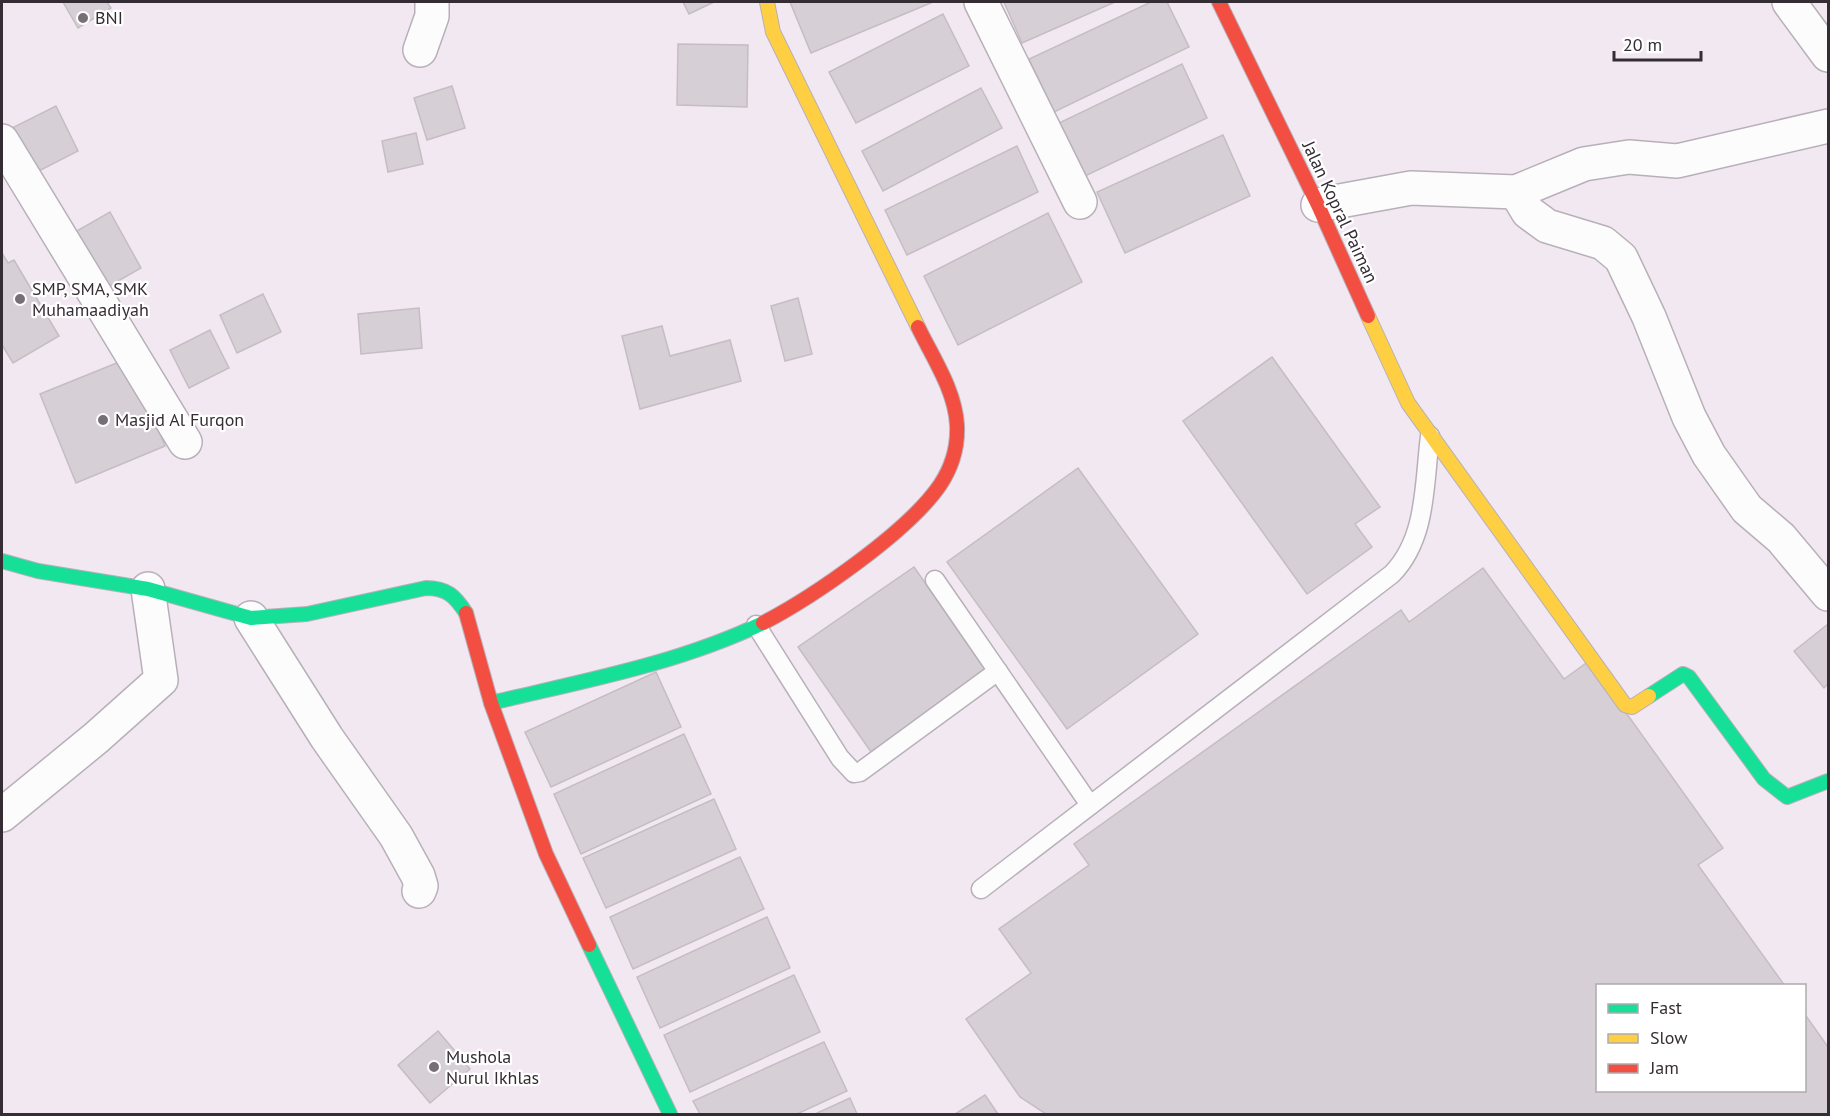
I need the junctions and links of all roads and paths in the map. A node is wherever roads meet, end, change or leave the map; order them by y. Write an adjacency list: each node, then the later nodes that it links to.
1 (432, 2): 6 (street)
2 (767, 2): 20 (street)
3 (981, 2): 11 (street)
4 (1219, 2): 12 (street, Jalan Kopral Paiman)
5 (1789, 2): 7 (street)
6 (420, 50)
7 (1828, 55)
8 (1828, 126): 10 (street)
9 (2, 141): 14 (street)
10 (1516, 192): 12 (street); 18 (street)
11 (1080, 202)
12 (1318, 205): 13 (street, Jalan Kopral Paiman)
13 (1430, 436): 23 (street, Jalan Kopral Paiman); 24 (lane)
14 (185, 442)
15 (2, 561): 17 (street)
16 (936, 579): 21 (lane)
17 (148, 589): 19 (street); 25 (street)
18 (1828, 594)
19 (250, 618): 22 (street); 27 (street)
20 (756, 625): 21 (lane); 22 (street)
21 (998, 671): 24 (lane)
22 (491, 703): 28 (street)
23 (1828, 782)
24 (1090, 805): 26 (lane)
25 (2, 815)
26 (981, 889)
27 (419, 891)
28 (670, 1114)

